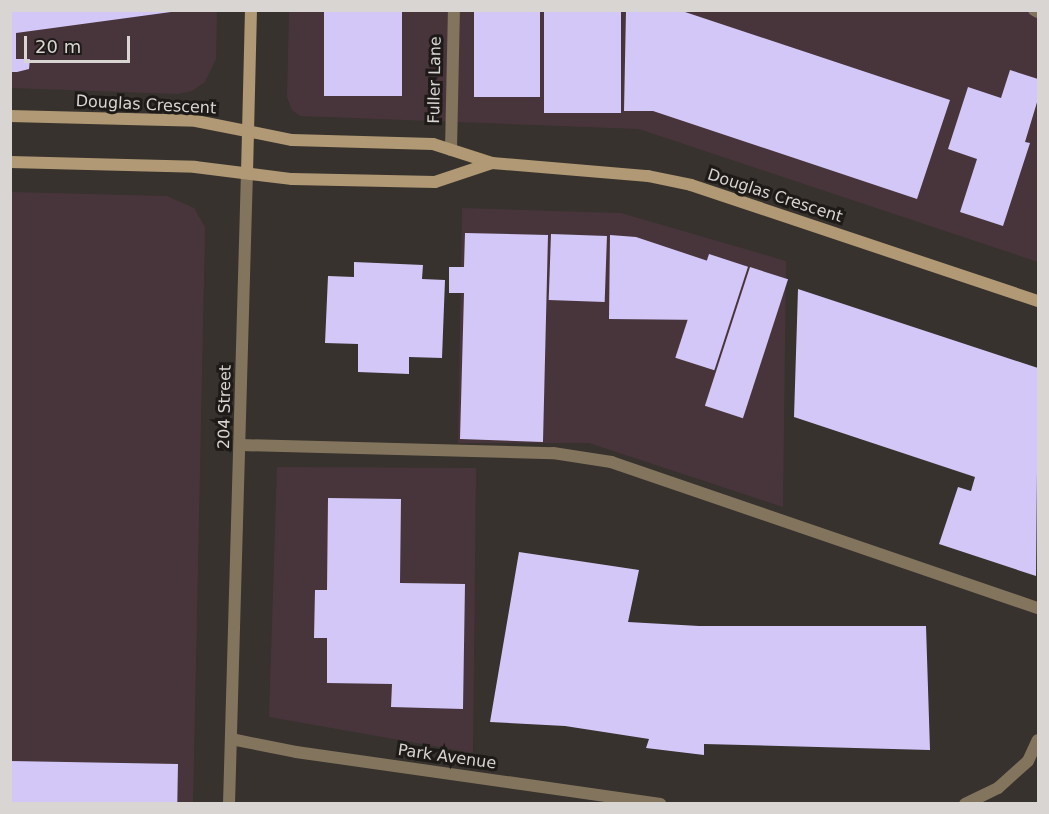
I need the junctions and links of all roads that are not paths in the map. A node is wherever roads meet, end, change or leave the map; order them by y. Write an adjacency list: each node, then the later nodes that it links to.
1 (251, 10): 6 (main road, 204 Street)
2 (454, 10): 7 (street, Fuller Lane)
3 (1034, 10): 4 (street)
4 (1038, 12)
5 (10, 116): 6 (main road, Douglas Crescent)
6 (248, 130): 7 (main road, Douglas Crescent); 10 (main road, 204 Street)
7 (451, 150): 9 (main road, Douglas Crescent)
8 (10, 162): 10 (main road, Douglas Crescent)
9 (492, 163): 10 (main road, Douglas Crescent); 11 (main road, Douglas Crescent)
10 (247, 173): 12 (street, 204 Street)
11 (1038, 301)
12 (241, 445): 13 (street); 14 (street, 204 Street)
13 (1038, 608)
14 (231, 739): 16 (street, 204 Street); 17 (street, Park Avenue)
15 (1038, 740): 18 (street)
16 (230, 804)
17 (660, 804)
18 (965, 804)

